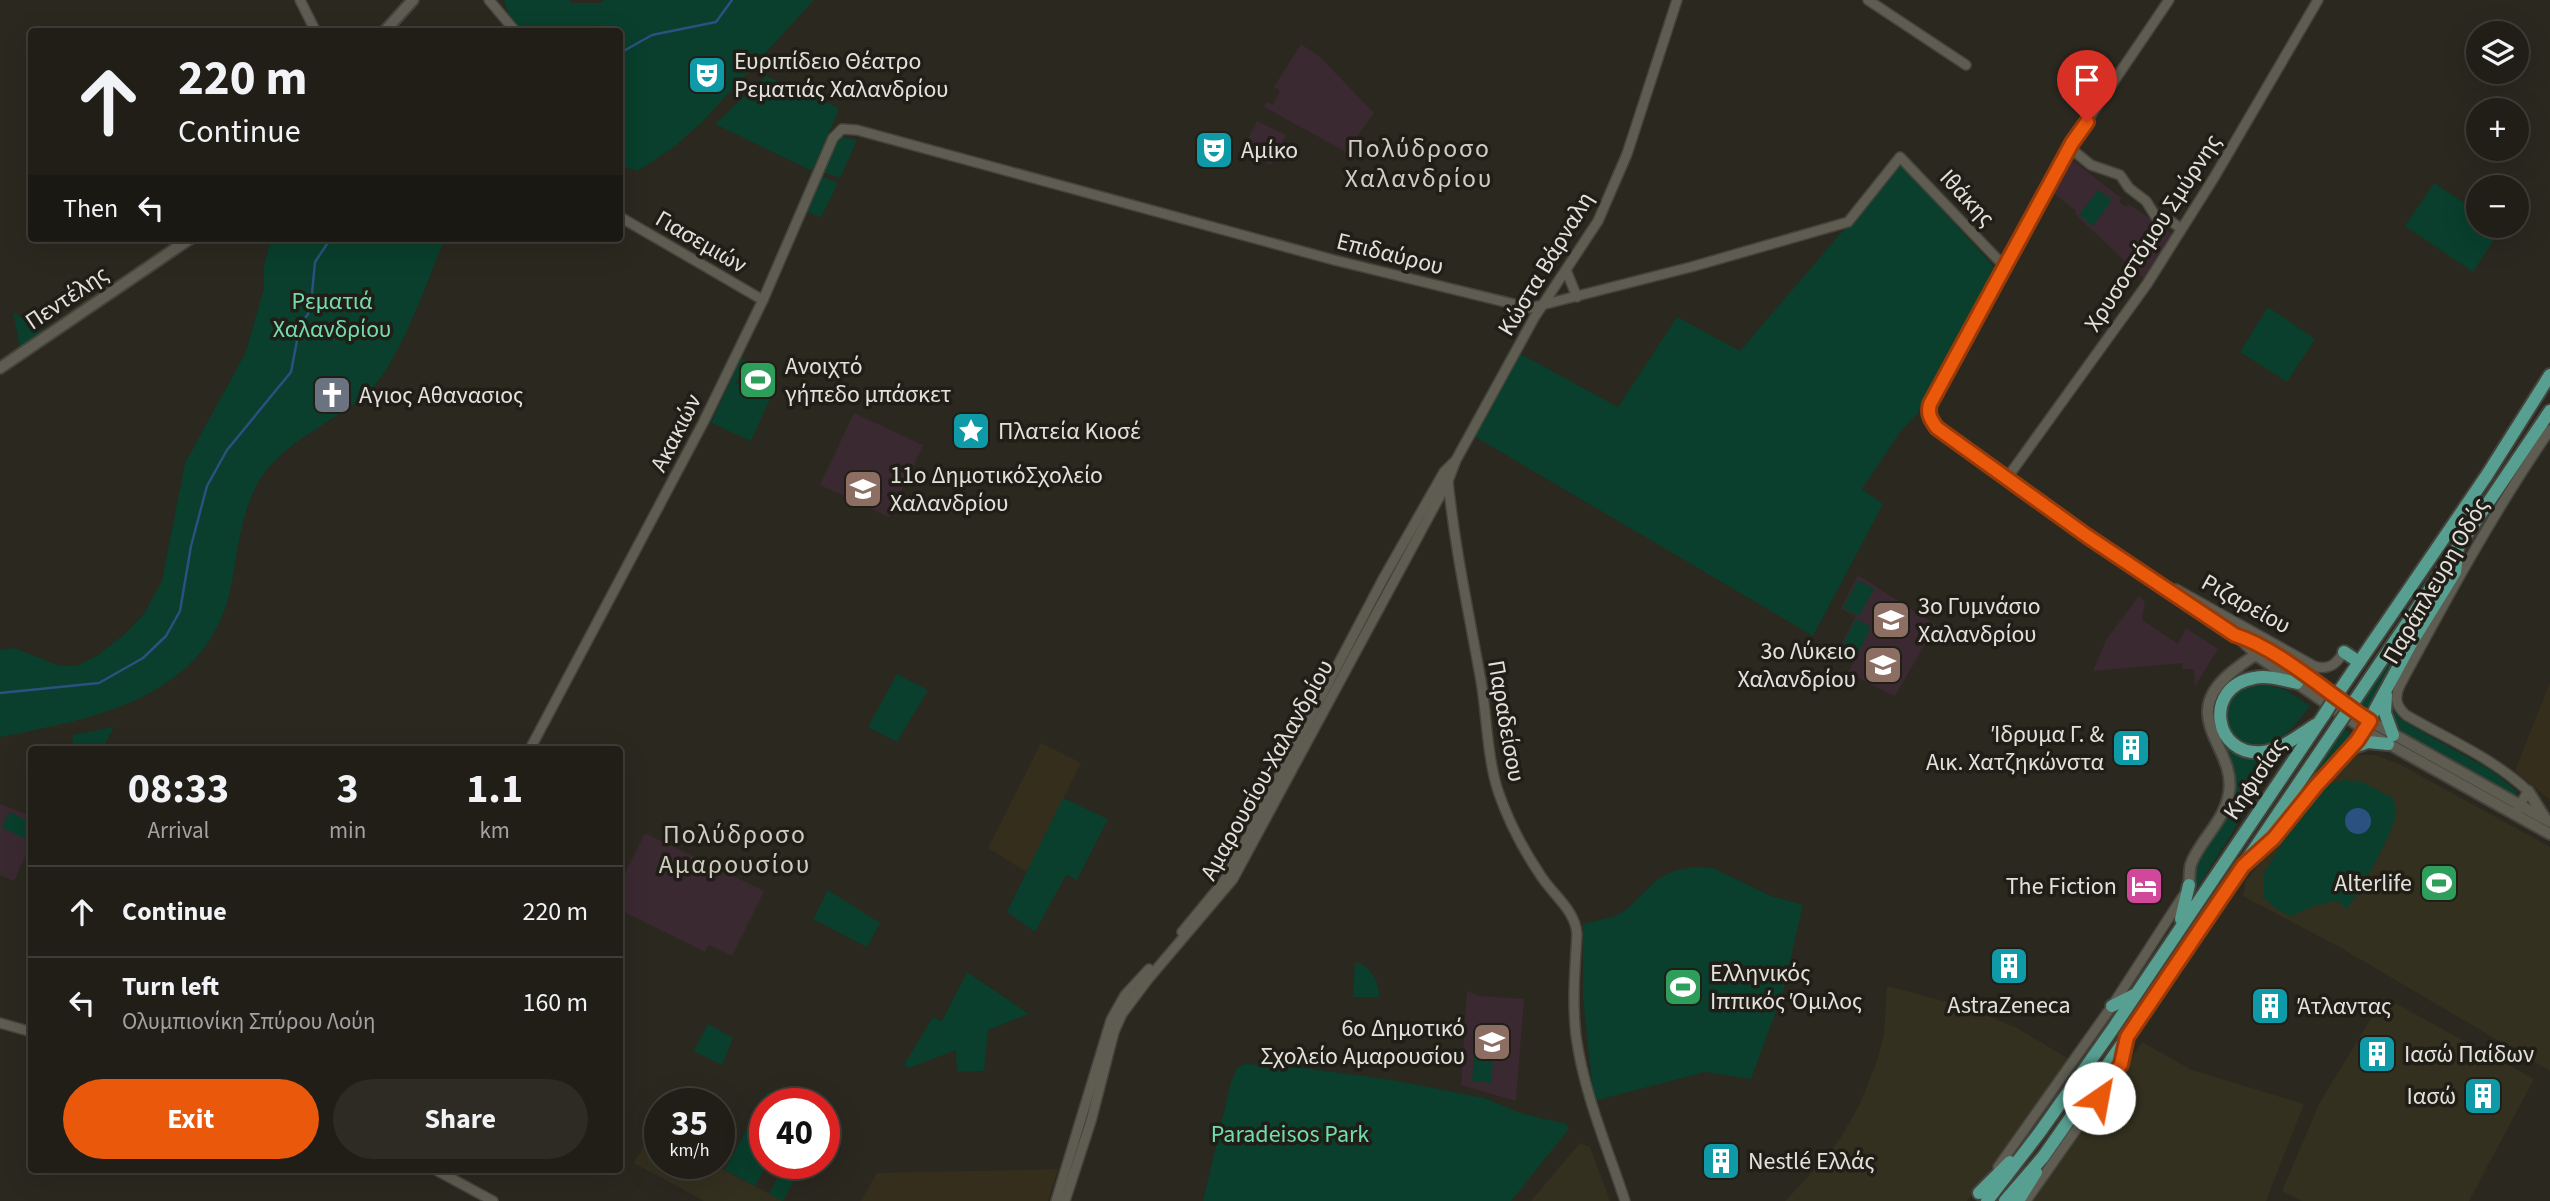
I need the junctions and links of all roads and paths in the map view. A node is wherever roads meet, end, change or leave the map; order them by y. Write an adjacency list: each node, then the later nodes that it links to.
1 (309, 0): 8 (street)
2 (413, 0): 10 (main road)
3 (489, 0): 11 (street)
4 (1678, 0): 20 (street, Κώστα Βάρναλη)
5 (1868, 0): 12 (street)
6 (2169, 0): 14 (street)
7 (2318, 0): 17 (street, Χρυσοστόμου Σμύρνης)
8 (301, 4): 9 (street)
9 (314, 28)
10 (388, 28)
11 (513, 28)
12 (1966, 65)
13 (842, 129): 22 (street, Ακακιών); 24 (street, Επιδαύρου)
14 (2070, 148): 17 (street); 19 (street)
15 (1900, 157): 19 (street, Ιθάκης); 21 (street, Επιδαύρου)
16 (623, 219): 22 (street, Γιασεμιών)
17 (2180, 228): 34 (street, Χρυσοστόμου Σμύρνης)
18 (185, 242): 26 (main road, Πεντέλης)
19 (2005, 267): 34 (street, Ριζαρείου)
20 (1566, 270): 21 (street); 23 (street, Κώστα Βάρναλη)
21 (1577, 296): 23 (street, Επιδαύρου)
22 (763, 300): 51 (street, Ακακιών)
23 (1543, 305): 24 (street, Επιδαύρου); 25 (street, Κώστα Βάρναλη)
24 (1523, 307): 25 (street)
25 (1535, 318): 32 (street, Κώστα Βάρναλη)
26 (0, 368)
27 (2550, 375): 33 (main road, Κηφισίας)
28 (2550, 411): 30 (main road, Κηφισίας)
29 (2550, 429): 30 (main road); 53 (street, Παράπλευρη Οδός)
30 (2533, 437): 39 (main road, Κηφισίας)
31 (2486, 454): 33 (main road)
32 (1456, 460): 35 (street, Κώστα Βάρναλη); 37 (street, Κώστα Βάρναλη)
33 (2487, 475): 45 (main road, Κηφισίας)
34 (2007, 478): 40 (street, Ριζαρείου)
35 (1448, 481): 36 (street, Κώστα Βάρναλη); 38 (street, Παραδείσου)
36 (1435, 504): 37 (street); 38 (street); 70 (street, Αμαρουσίου-Χαλανδρίου)
37 (1424, 507): 69 (street, Αμαρουσίου-Χαλανδρίου)
38 (1452, 513): 71 (street, Παραδείσου)
39 (2458, 547): 47 (main road); 57 (main road, Κηφισίας, bridge)
40 (2125, 561): 41 (street, Ριζαρείου); 43 (street, Ριζαρείου)
41 (2235, 635): 42 (street, Ριζαρείου); 44 (street, Ριζαρείου)
42 (2271, 652): 44 (main road, Κηφισίας); 48 (main road, Ριζαρείου)
43 (2344, 652): 45 (main road)
44 (2256, 655): 46 (main road, Ριζαρείου); 58 (main road, Κηφισίας)
45 (2359, 662): 48 (main road, Κηφισίας)
46 (2297, 683): 48 (main road, Ριζαρείου); 48 (main road)
47 (2387, 690): 49 (main road); 50 (main road)
48 (2331, 708): 49 (main road); 59 (main road, Κηφισίας)
49 (2367, 726): 50 (main road); 52 (main road)
50 (2390, 739): 52 (main road); 54 (main road)
51 (532, 746)
52 (2346, 752): 57 (main road)
53 (2528, 792): 54 (street); 55 (main road)
54 (2517, 810): 55 (main road); 56 (main road)
55 (2548, 821)
56 (2550, 834)
57 (2243, 866): 64 (main road, Κηφισίας)
58 (2189, 885): 59 (main road); 61 (street, Κηφισίας)
59 (2167, 948): 60 (main road, Κηφισίας)
60 (2136, 994): 61 (main road); 67 (main road, Κηφισίας)
61 (2112, 1006): 67 (street, Κηφισίας)
62 (0, 1023): 63 (street)
63 (28, 1031)
64 (2127, 1037): 65 (main road, Κηφισίας); 74 (street, Κηφισίας)
65 (2043, 1157): 72 (main road, Κηφισίας); 73 (main road)
66 (441, 1173): 68 (street)
67 (1979, 1198)
68 (493, 1201)
69 (1056, 1201)
70 (1065, 1201)
71 (1625, 1201)
72 (2005, 1201)
73 (2018, 1201)
74 (2026, 1201)

